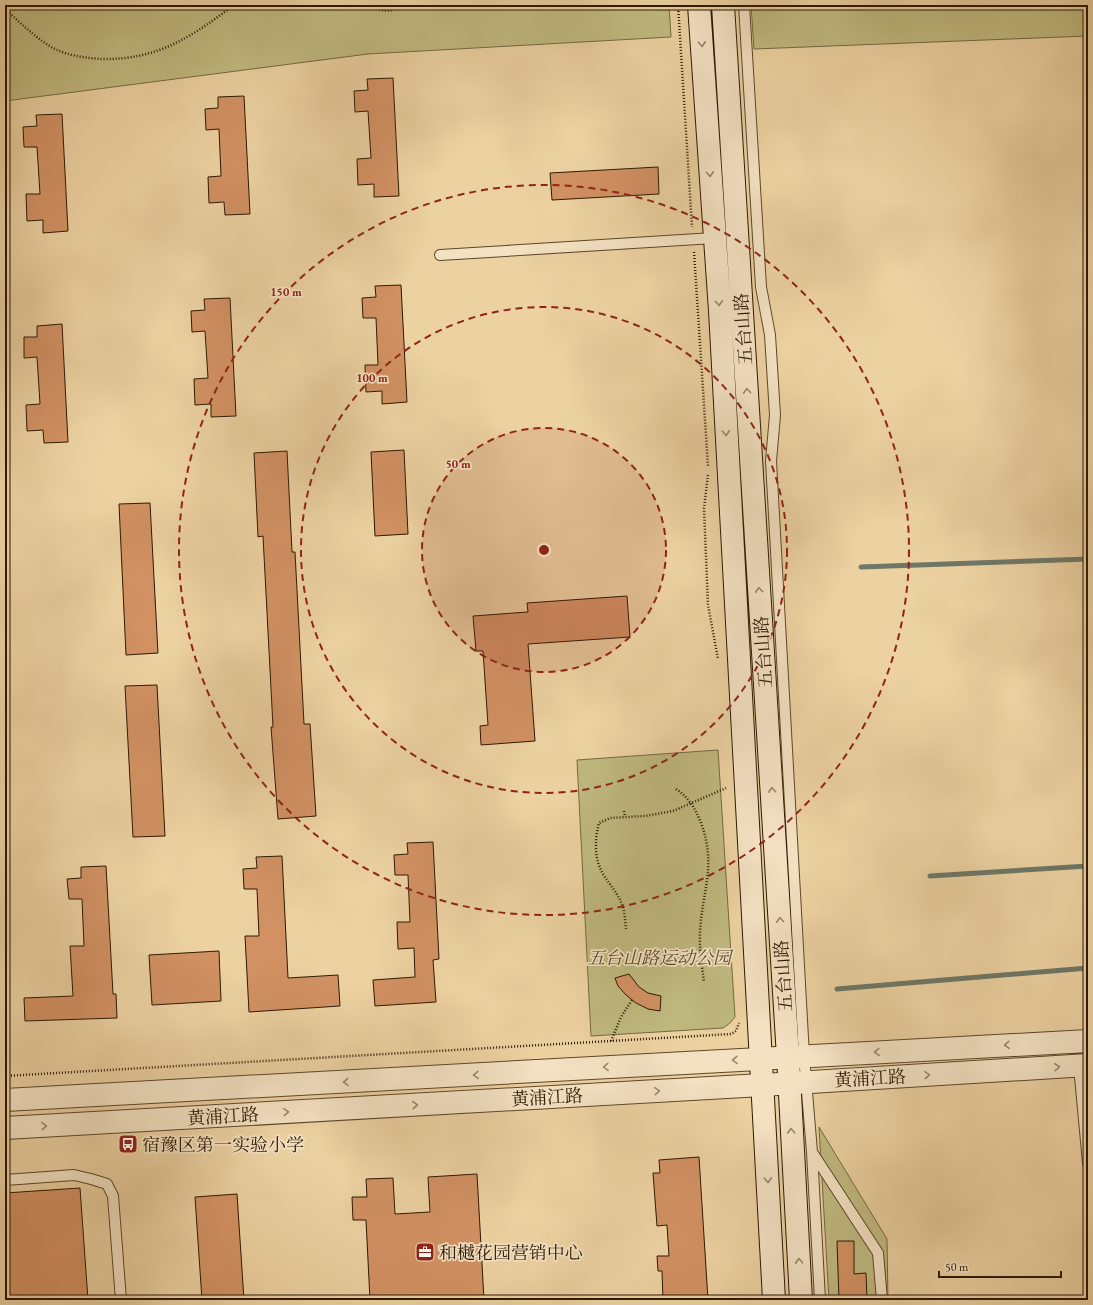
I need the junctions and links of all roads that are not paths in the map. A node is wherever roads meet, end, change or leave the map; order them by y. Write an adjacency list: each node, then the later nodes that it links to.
1 (699, 5): 4 (main road, 五台山路, one-way to 4)
2 (723, 5): 7 (main road, 五台山路, one-way to 2)
3 (744, 5): 7 (lane)
4 (714, 238): 5 (lane); 8 (main road, 五台山路, one-way to 8)
5 (440, 255)
6 (1088, 1041): 7 (main road, 黄浦江路, one-way to 7)
7 (796, 1056): 8 (main road, 黄浦江路); 10 (main road, 五台山路)
8 (761, 1059): 11 (main road, 五台山路); 12 (main road, 黄浦江路, one-way to 12)
9 (1083, 1066): 10 (main road, 黄浦江路, one-way to 9); 15 (lane)
10 (797, 1083): 11 (main road, 黄浦江路); 14 (lane); 19 (main road, 五台山路, one-way to 10)
11 (762, 1085): 13 (main road, 黄浦江路, one-way to 11); 18 (main road, 五台山路, one-way to 18)
12 (5, 1100)
13 (5, 1128)
14 (812, 1152): 20 (lane); 21 (lane)
15 (1088, 1163)
16 (5, 1180): 17 (lane)
17 (121, 1300)
18 (774, 1300)
19 (801, 1300)
20 (820, 1300)
21 (882, 1300)

